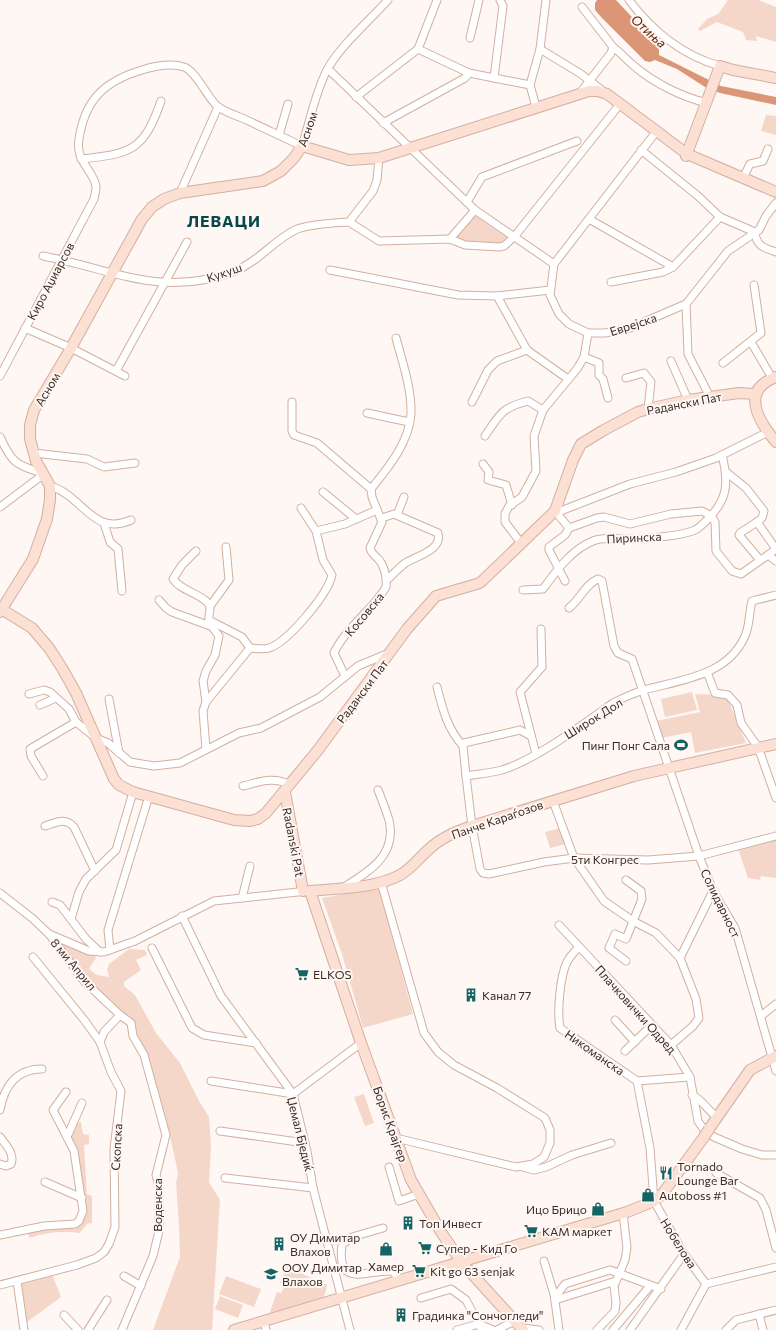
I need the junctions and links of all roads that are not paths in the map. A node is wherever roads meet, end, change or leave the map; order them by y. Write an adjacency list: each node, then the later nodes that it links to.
1 (388, 0): 12 (street, Асном)
2 (437, 0): 10 (street)
3 (478, 0): 8 (street)
4 (500, 0): 15 (street)
5 (546, 0): 11 (street)
6 (629, 0): 13 (street)
7 (582, 7): 9 (street)
8 (470, 38)
9 (614, 47): 17 (street); 22 (street)
10 (418, 49): 14 (street); 21 (street)
11 (540, 50): 17 (street); 18 (street)
12 (328, 69): 21 (street); 32 (street, Асном)
13 (720, 70): 16 (street); 22 (street)
14 (470, 73): 15 (street); 28 (street)
15 (494, 78): 18 (street)
16 (776, 78)
17 (590, 81): 19 (street); 20 (street)
18 (530, 85): 27 (street)
19 (580, 93): 20 (street); 27 (street)
20 (607, 94): 25 (street)
21 (356, 97): 28 (street)
22 (709, 100): 36 (street)
23 (161, 101): 38 (street)
24 (288, 104): 30 (street)
25 (619, 105): 29 (street); 51 (street)
26 (218, 107): 30 (street); 38 (street); 41 (street)
27 (536, 107): 33 (street)
28 (383, 123): 33 (street)
29 (655, 133): 35 (street, Еврејска); 36 (street)
30 (279, 135): 32 (street)
31 (577, 141): 44 (street)
32 (302, 146): 37 (street); 41 (street, Асном)
33 (410, 148): 37 (street); 44 (street)
34 (768, 149): 39 (street)
35 (641, 150): 47 (street); 48 (street, Еврејска)
36 (688, 156): 39 (street); 42 (street)
37 (379, 158): 49 (street)
38 (81, 160): 56 (street, Киро Аџиарсов)
39 (743, 178): 40 (street)
40 (776, 192)
41 (180, 193): 60 (street, Асном)
42 (776, 196)
43 (776, 199): 50 (street)
44 (467, 202): 46 (street)
45 (776, 203): 50 (street)
46 (475, 210): 51 (street); 52 (street)
47 (720, 217): 50 (street); 58 (street)
48 (590, 219): 57 (street, Еврејска); 58 (street)
49 (349, 222): 52 (street); 62 (street, Кукуш)
50 (755, 232): 54 (street); 66 (street, Еврејска)
51 (514, 237): 52 (street); 57 (street)
52 (450, 240)
53 (187, 242): 62 (street)
54 (776, 252)
55 (43, 256): 56 (street, Кукуш)
56 (61, 259): 60 (street, Кукуш); 67 (street, Киро Аџиарсов)
57 (554, 264): 64 (street, Еврејска)
58 (673, 267): 61 (street)
59 (330, 270): 65 (street)
60 (110, 274): 62 (street, Кукуш); 71 (street, Асном)
61 (611, 282)
62 (162, 284): 76 (street)
63 (754, 285): 70 (street)
64 (550, 290): 65 (street); 68 (street, Еврејска)
65 (497, 296): 72 (street)
66 (686, 304): 68 (street, Еврејска); 83 (street)
67 (25, 328): 71 (street); 77 (street, Киро Аџиарсов)
68 (588, 333): 73 (street)
69 (396, 338): 91 (street)
70 (752, 342): 75 (street); 79 (street)
71 (71, 348): 76 (street); 96 (street, Асном)
72 (527, 350): 81 (street); 87 (street)
73 (584, 357): 81 (street); 84 (street)
74 (671, 361): 85 (street)
75 (723, 363)
76 (116, 371): 78 (street)
77 (0, 376)
78 (125, 376)
79 (774, 377): 82 (street)
80 (626, 378): 88 (street)
81 (568, 379): 89 (street)
82 (755, 394): 83 (street, Радански Пат); 92 (street)
83 (710, 397): 85 (street, Радански Пат)
84 (608, 398)
85 (688, 400): 88 (street, Радански Пат)
86 (292, 402): 103 (street)
87 (472, 402)
88 (648, 409): 110 (street, Радански Пат)
89 (543, 410): 93 (street); 106 (street)
90 (367, 413): 91 (street)
91 (409, 422): 103 (street)
92 (768, 432): 95 (street); 97 (street)
93 (485, 436)
94 (0, 437): 101 (street)
95 (776, 442)
96 (34, 454): 98 (street); 101 (street, Асном)
97 (722, 454): 100 (street, Пиринска); 110 (street)
98 (135, 463)
99 (483, 464): 106 (street)
100 (726, 472): 112 (street, Пиринска); 116 (street)
101 (44, 474): 102 (street, Асном); 107 (street)
102 (50, 486): 117 (street); 135 (street, Асном)
103 (371, 489): 109 (street)
104 (323, 492): 113 (street)
105 (404, 497): 111 (street)
106 (512, 505): 120 (street)
107 (0, 507)
108 (301, 508): 119 (street)
109 (376, 510): 113 (street); 114 (street)
110 (556, 511): 118 (street); 120 (street, Радански Пат)
111 (397, 515): 114 (street); 127 (street)
112 (711, 516): 118 (street); 124 (street); 126 (street, Пиринска)
113 (356, 518): 119 (street)
114 (382, 518): 127 (street, Косовска)
115 (131, 520): 117 (street)
116 (757, 522): 123 (street); 124 (street)
117 (104, 523): 130 (street)
118 (569, 528): 126 (street)
119 (316, 531): 138 (street)
120 (521, 543): 139 (street, Радански Пат)
121 (226, 547): 133 (street)
122 (196, 551): 133 (street)
123 (768, 555): 124 (street); 125 (street)
124 (760, 560)
125 (776, 561)
126 (558, 569): 128 (street); 129 (street, Пиринска)
127 (387, 580): 141 (street, Косовска)
128 (565, 581)
129 (523, 590)
130 (122, 591)
131 (776, 595): 140 (street, Широк Дол)
132 (159, 600): 136 (street)
133 (210, 606): 136 (street)
134 (569, 608): 143 (street, Солидарност)
135 (1, 611): 144 (street, Радански Пат)
136 (211, 624): 138 (street); 148 (street)
137 (541, 629): 152 (street)
138 (250, 648): 148 (street)
139 (391, 652): 141 (street); 164 (street, Радански Пат)
140 (708, 672): 143 (street, Широк Дол); 156 (street)
141 (345, 676): 157 (street)
142 (437, 688): 155 (street)
143 (643, 690): 159 (street, Широк Дол); 160 (street, Солидарност)
144 (76, 693): 150 (street); 153 (street, Радански Пат)
145 (29, 694): 146 (street)
146 (56, 698): 149 (street); 150 (street)
147 (109, 699): 158 (street)
148 (206, 702): 157 (street)
149 (40, 705)
150 (69, 709): 151 (street)
151 (76, 722): 153 (street); 161 (street)
152 (531, 736): 155 (street); 159 (street)
153 (96, 738): 158 (street); 166 (street, Радански Пат)
154 (776, 744): 156 (street, Панче Караѓозов)
155 (463, 746): 162 (street)
156 (758, 747): 160 (street, Панче Караѓозов); 168 (street)
157 (206, 749): 158 (street)
158 (119, 753)
159 (536, 754): 162 (street, Широк Дол)
160 (669, 767): 169 (street, Панче Караѓозов); 173 (street, Солидарност)
161 (43, 776)
162 (466, 776): 171 (street)
163 (243, 786): 164 (street)
164 (287, 789): 167 (street, Радански Пат); 180 (street, Radanski Pat)
165 (378, 790): 179 (street)
166 (133, 792): 167 (street, Радански Пат); 176 (street)
167 (149, 796): 192 (street)
168 (776, 798)
169 (554, 801): 171 (street, Панче Караѓозов); 174 (street)
170 (45, 826): 176 (street)
171 (472, 826): 174 (street, 5ти Конгрес); 178 (street, Панче Караѓозов)
172 (776, 836): 173 (street, 5ти Конгрес)
173 (699, 856): 174 (street, 5ти Конгрес); 181 (street, Солидарност)
174 (574, 858): 187 (street)
175 (250, 866): 183 (street)
176 (95, 871): 186 (street)
177 (626, 880): 187 (street)
178 (381, 882): 179 (street, Панче Караѓозов); 228 (street)
179 (343, 887): 180 (street, Панче Караѓозов)
180 (307, 891): 183 (street, Панче Караѓозов); 205 (street, Борис Крајгер)
181 (713, 891): 195 (street); 199 (street, Солидарност)
182 (0, 894): 189 (street, 8 ми Април)
183 (242, 898): 185 (street, Панче Караѓозов)
184 (52, 902): 186 (street)
185 (182, 916): 192 (street, Панче Караѓозов); 204 (street, Џемал Бједиќ)
186 (71, 919): 193 (street)
187 (633, 922): 195 (street); 196 (street)
188 (558, 925): 190 (street, Плачковички Одред)
189 (49, 934): 193 (street); 198 (street, 8 ми Април)
190 (579, 947): 201 (street, Плачковички Одред); 213 (street, Никоманска)
191 (152, 948): 204 (street)
192 (110, 950): 193 (street)
193 (100, 952)
194 (33, 957): 202 (street, Скопска)
195 (680, 958): 206 (street)
196 (626, 961)
197 (776, 1004): 199 (street)
198 (120, 1015): 202 (street); 252 (street, Воденска)
199 (761, 1016): 208 (street, Солидарност)
200 (615, 1020): 203 (street)
201 (652, 1025): 203 (street); 206 (street, Плачковички Одред)
202 (100, 1042): 247 (street, Скопска)
203 (635, 1042): 207 (street)
204 (256, 1043): 215 (street, Џемал Бједиќ)
205 (361, 1043): 215 (street); 223 (street, Борис Крајгер)
206 (671, 1045): 211 (street, Плачковички Одред)
207 (625, 1051)
208 (774, 1056): 210 (street, Солидарност); 219 (street)
209 (42, 1069): 218 (street)
210 (776, 1072)
211 (690, 1077): 213 (street, Никоманска); 216 (street, Плачковички Одред)
212 (211, 1081): 215 (street)
213 (637, 1081): 236 (street, Нобелова)
214 (66, 1092): 222 (street)
215 (293, 1094): 224 (street, Џемал Бједиќ)
216 (692, 1095): 219 (street); 226 (street, Плачковички Одред)
217 (82, 1103): 222 (street)
218 (0, 1110)
219 (717, 1117): 236 (street)
220 (220, 1131): 224 (street)
221 (0, 1137): 227 (street)
222 (67, 1137): 235 (street)
223 (396, 1138): 228 (street); 234 (street, Борис Крајгер)
224 (305, 1142): 233 (street, Џемал Бједиќ)
225 (611, 1143): 228 (street)
226 (776, 1155)
227 (0, 1164)
228 (521, 1166)
229 (389, 1167): 234 (street)
230 (716, 1173): 240 (street)
231 (225, 1178): 233 (street)
232 (45, 1182): 235 (street)
233 (313, 1188): 256 (street, Џемал Бједиќ)
234 (418, 1194): 243 (street, Борис Крајгер)
235 (82, 1198): 239 (street)
236 (654, 1201): 237 (street); 241 (street, Нобелова)
237 (623, 1213): 243 (street); 245 (street)
238 (383, 1228): 248 (street)
239 (0, 1235)
240 (776, 1248)
241 (684, 1254): 250 (street, Нобелова); 254 (street)
242 (544, 1261): 255 (street)
243 (462, 1263): 248 (street); 263 (street, Борис Крајгер)
244 (776, 1267): 250 (street)
245 (620, 1274): 249 (street); 253 (street); 255 (street)
246 (124, 1276): 252 (street)
247 (17, 1281): 251 (street, Скопска); 265 (street)
248 (398, 1282): 256 (street)
249 (616, 1282): 255 (street); 276 (street)
250 (706, 1284): 279 (street)
251 (0, 1285)
252 (141, 1286): 268 (street, Воденска)
253 (650, 1286): 254 (street); 277 (street)
254 (661, 1289): 278 (street)
255 (554, 1297): 275 (street)
256 (341, 1298): 262 (street); 270 (street, Џемал Бједиќ)
257 (421, 1298): 264 (street)
258 (107, 1300): 267 (street)
259 (776, 1310): 260 (street)
260 (759, 1314): 280 (street); 281 (street)
261 (64, 1315): 266 (street)
262 (265, 1326): 269 (street)
263 (520, 1326): 273 (street); 274 (street)
264 (481, 1327): 271 (street); 272 (street)
265 (24, 1330)
266 (78, 1330)
267 (88, 1330)
268 (122, 1330)
269 (234, 1330)
270 (350, 1330)
271 (457, 1330)
272 (493, 1330)
273 (498, 1330)
274 (539, 1330)
275 (559, 1330)
276 (597, 1330)
277 (613, 1330)
278 (630, 1330)
279 (681, 1330)
280 (726, 1330)
281 (762, 1330)

